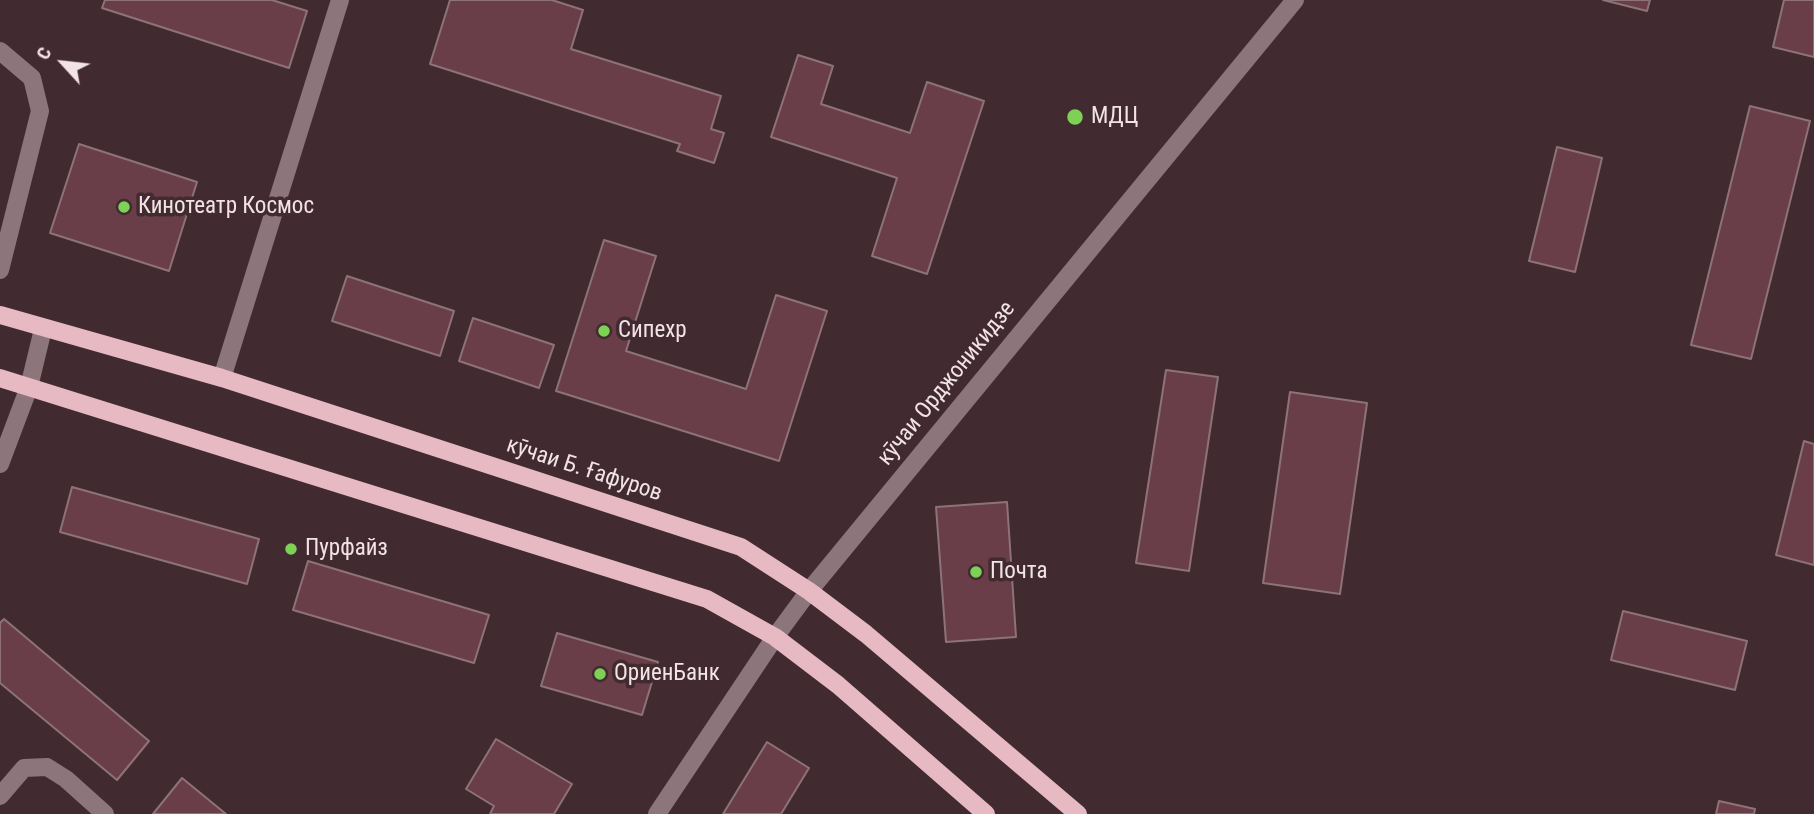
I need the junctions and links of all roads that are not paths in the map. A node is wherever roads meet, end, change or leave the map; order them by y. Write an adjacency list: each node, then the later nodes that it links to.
1 (340, 0): 8 (street)
2 (1295, 0): 11 (street, кӯчаи Орджоникидзе)
3 (0, 51): 4 (street)
4 (0, 271)
5 (0, 315): 6 (main road, кӯчаи Б. Ғафуров)
6 (43, 329): 8 (main road, кӯчаи Б. Ғафуров); 9 (street)
7 (0, 378): 9 (main road)
8 (222, 379): 11 (main road, кӯчаи Б. Ғафуров)
9 (29, 387): 10 (street); 12 (main road)
10 (0, 464)
11 (809, 591): 12 (street, кӯчаи Орджоникидзе); 17 (main road, кӯчаи Б. Ғафуров)
12 (775, 637): 15 (street, кӯчаи Орджоникидзе); 16 (main road)
13 (0, 796): 14 (street)
14 (105, 814)
15 (657, 814)
16 (986, 814)
17 (1078, 814)

